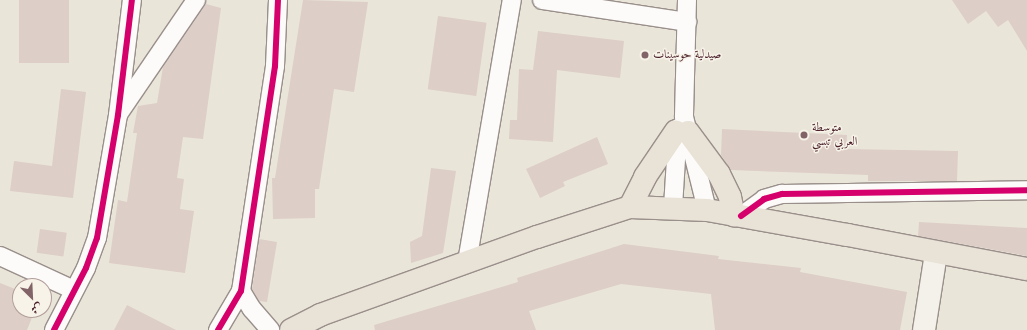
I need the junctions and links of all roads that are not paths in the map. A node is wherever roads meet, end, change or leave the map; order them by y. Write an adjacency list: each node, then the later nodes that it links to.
1 (132, 0): 8 (street)
2 (196, 0): 8 (street)
3 (278, 0): 20 (street)
4 (512, 0): 17 (street)
5 (542, 0): 7 (street)
6 (687, 0): 7 (street)
7 (687, 22): 9 (street)
8 (118, 115): 19 (street)
9 (683, 127): 11 (main road); 12 (street); 13 (street); 14 (main road)
10 (1027, 190): 14 (street)
11 (630, 207): 12 (main road); 17 (main road)
12 (673, 207): 13 (main road)
13 (707, 210): 14 (main road)
14 (737, 216): 15 (main road)
15 (936, 253): 18 (main road); 25 (main road)
16 (0, 256): 19 (street)
17 (467, 262): 24 (main road)
18 (1027, 269)
19 (74, 290): 21 (street)
20 (241, 291): 22 (street); 23 (street)
21 (54, 330)
22 (218, 330)
23 (270, 330)
24 (291, 330)
25 (924, 330)

